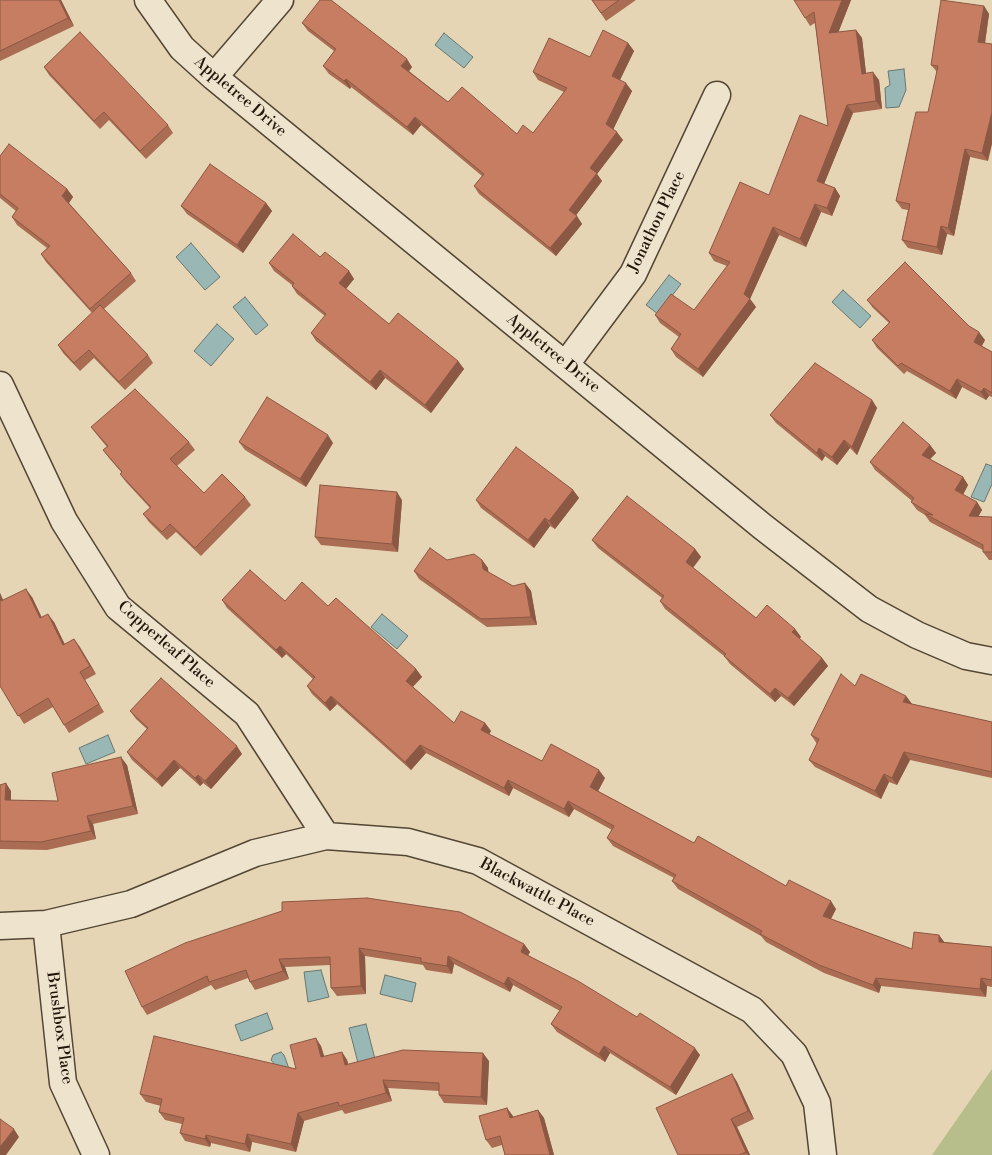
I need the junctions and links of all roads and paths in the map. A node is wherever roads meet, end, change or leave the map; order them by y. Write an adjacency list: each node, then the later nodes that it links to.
1 (148, 0): 3 (street, Appletree Drive)
2 (280, 0): 3 (street)
3 (214, 77): 5 (street, Appletree Drive)
4 (717, 95): 5 (street, Jonathon Place)
5 (566, 364): 7 (street, Appletree Drive)
6 (0, 385): 8 (street, Copperleaf Place)
7 (992, 661)
8 (326, 836): 9 (street, Blackwattle Place); 12 (street, Blackwattle Place)
9 (46, 924): 10 (street, Blackwattle Place); 11 (street, Brushbox Place)
10 (0, 926)
11 (96, 1155)
12 (823, 1155)

